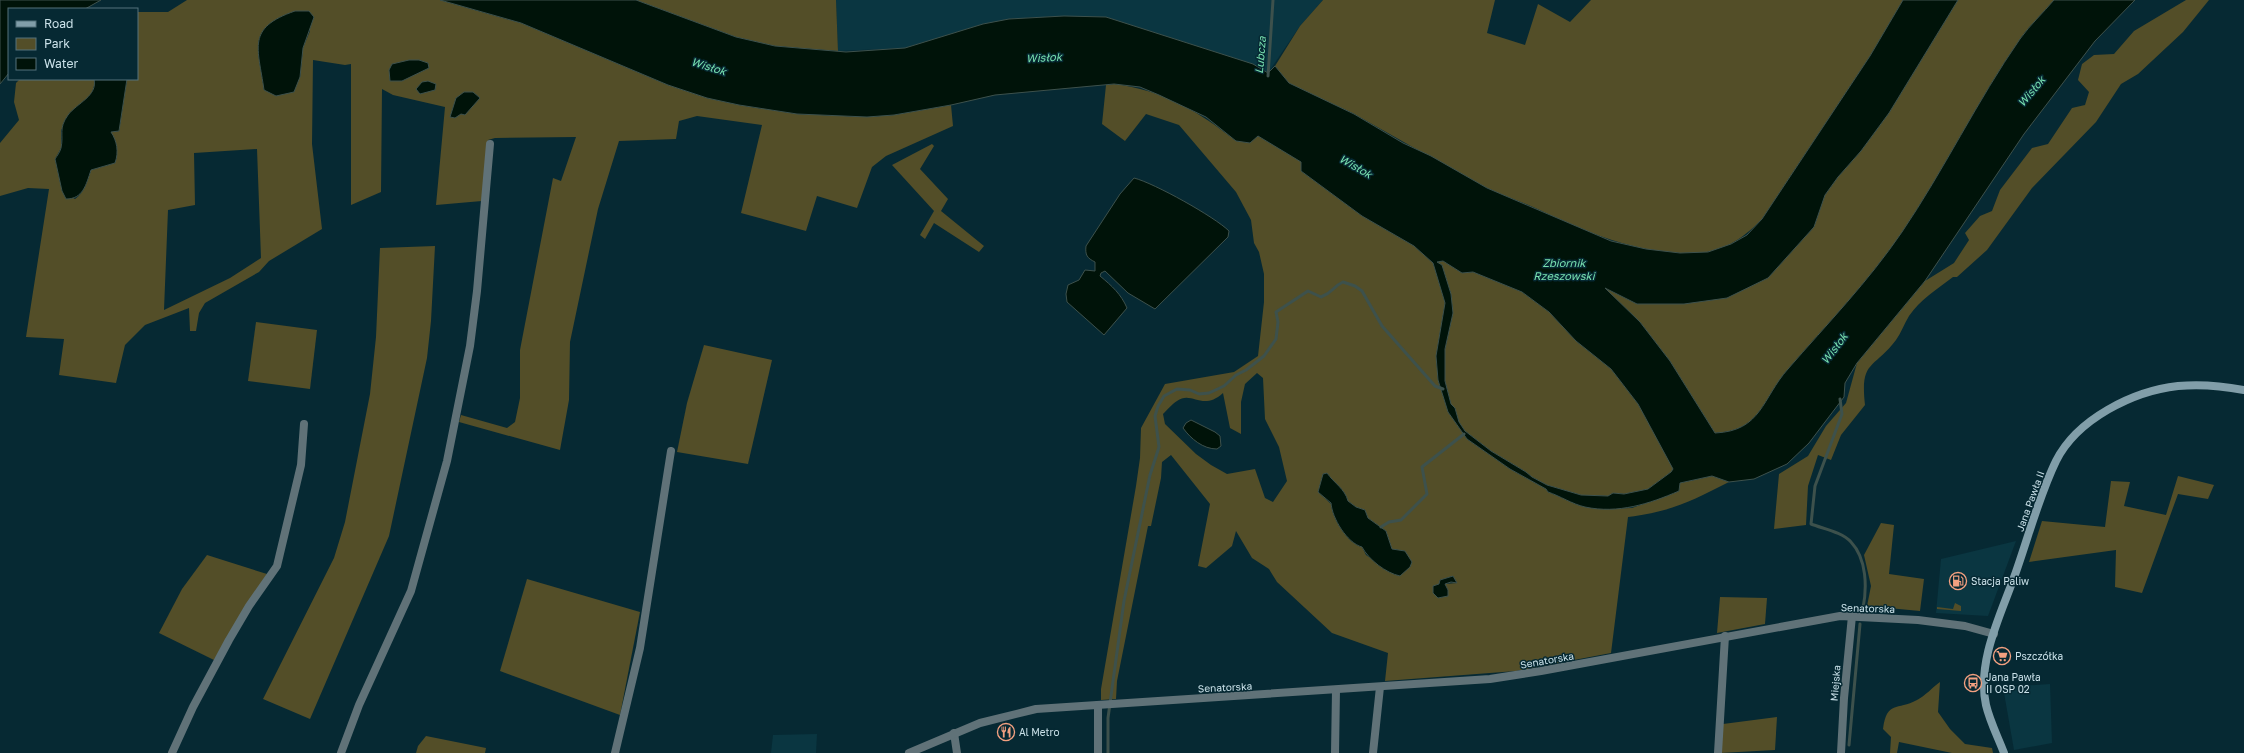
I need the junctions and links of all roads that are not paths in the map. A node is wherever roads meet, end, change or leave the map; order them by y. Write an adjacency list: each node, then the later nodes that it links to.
1 (490, 144): 13 (street)
2 (2244, 390): 6 (street, Jana Pawła II)
3 (304, 424): 12 (street)
4 (671, 451): 14 (street)
5 (1852, 616): 6 (street, Senatorska); 7 (street, Senatorska); 21 (street, Miejska)
6 (1994, 634): 22 (street, Jana Pawła II)
7 (1725, 636): 8 (street, Senatorska); 20 (street)
8 (1380, 687): 9 (street, Senatorska); 19 (street)
9 (1336, 690): 10 (street, Senatorska); 18 (street)
10 (1098, 705): 11 (street, Senatorska); 17 (street)
11 (954, 733): 15 (street, Senatorska); 16 (street)
12 (172, 753)
13 (341, 753)
14 (615, 753)
15 (909, 753)
16 (958, 753)
17 (1098, 753)
18 (1335, 753)
19 (1373, 753)
20 (1718, 753)
21 (1841, 753)
22 (2004, 753)

